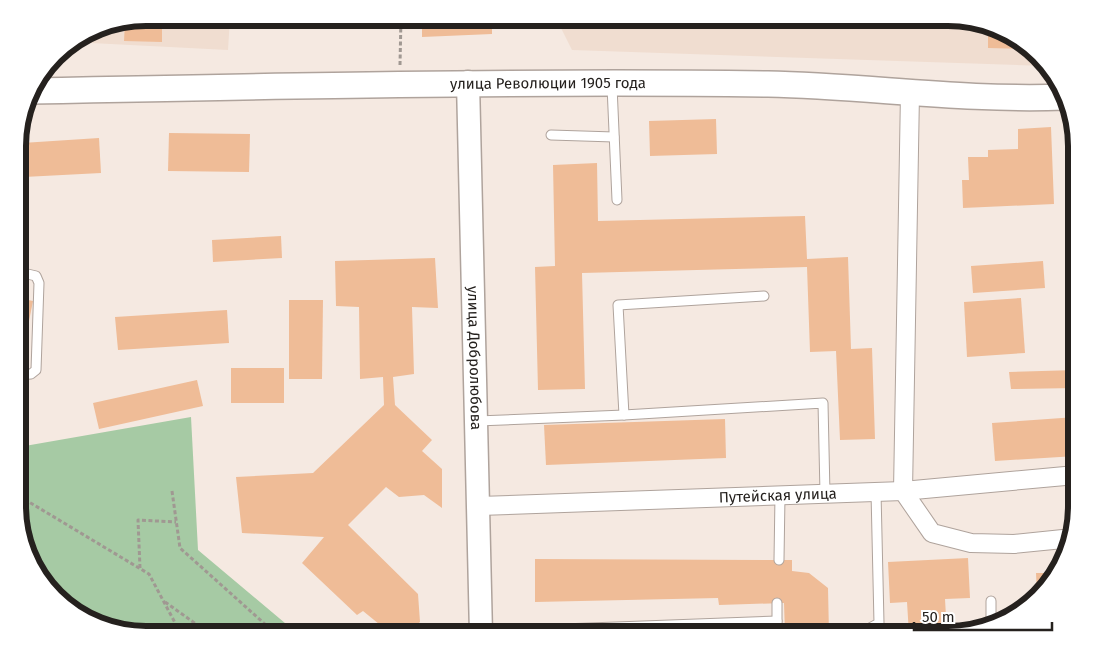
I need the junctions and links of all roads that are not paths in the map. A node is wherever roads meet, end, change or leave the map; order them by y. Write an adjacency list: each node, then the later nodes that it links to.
1 (468, 82): 2 (main road, улица Революции 1905 года); 3 (main road, улица Революции 1905 года); 13 (street, улица Добролюбова)
2 (612, 83): 4 (main road, улица Революции 1905 года); 7 (lane)
3 (40, 91)
4 (910, 93): 5 (main road, улица Революции 1905 года); 15 (street)
5 (1057, 97)
6 (552, 135): 7 (lane)
7 (614, 137): 8 (lane)
8 (617, 200)
9 (26, 274): 11 (lane)
10 (764, 296): 12 (lane)
11 (26, 374)
12 (624, 416): 13 (lane); 17 (lane)
13 (477, 421): 19 (street, улица Добролюбова)
14 (1067, 476): 15 (street, Путейская улица)
15 (903, 491): 16 (street, Путейская улица); 20 (street)
16 (876, 492): 17 (street, Путейская улица); 28 (lane)
17 (825, 494): 18 (street, Путейская улица)
18 (780, 496): 19 (street, Путейская улица); 21 (lane)
19 (479, 506): 29 (street, улица Добролюбова)
20 (1063, 539)
21 (779, 560)
22 (991, 600): 24 (lane)
23 (777, 603): 25 (lane)
24 (991, 617)
25 (777, 621): 26 (lane); 27 (lane)
26 (695, 625)
27 (777, 625)
28 (875, 625)
29 (481, 626)

